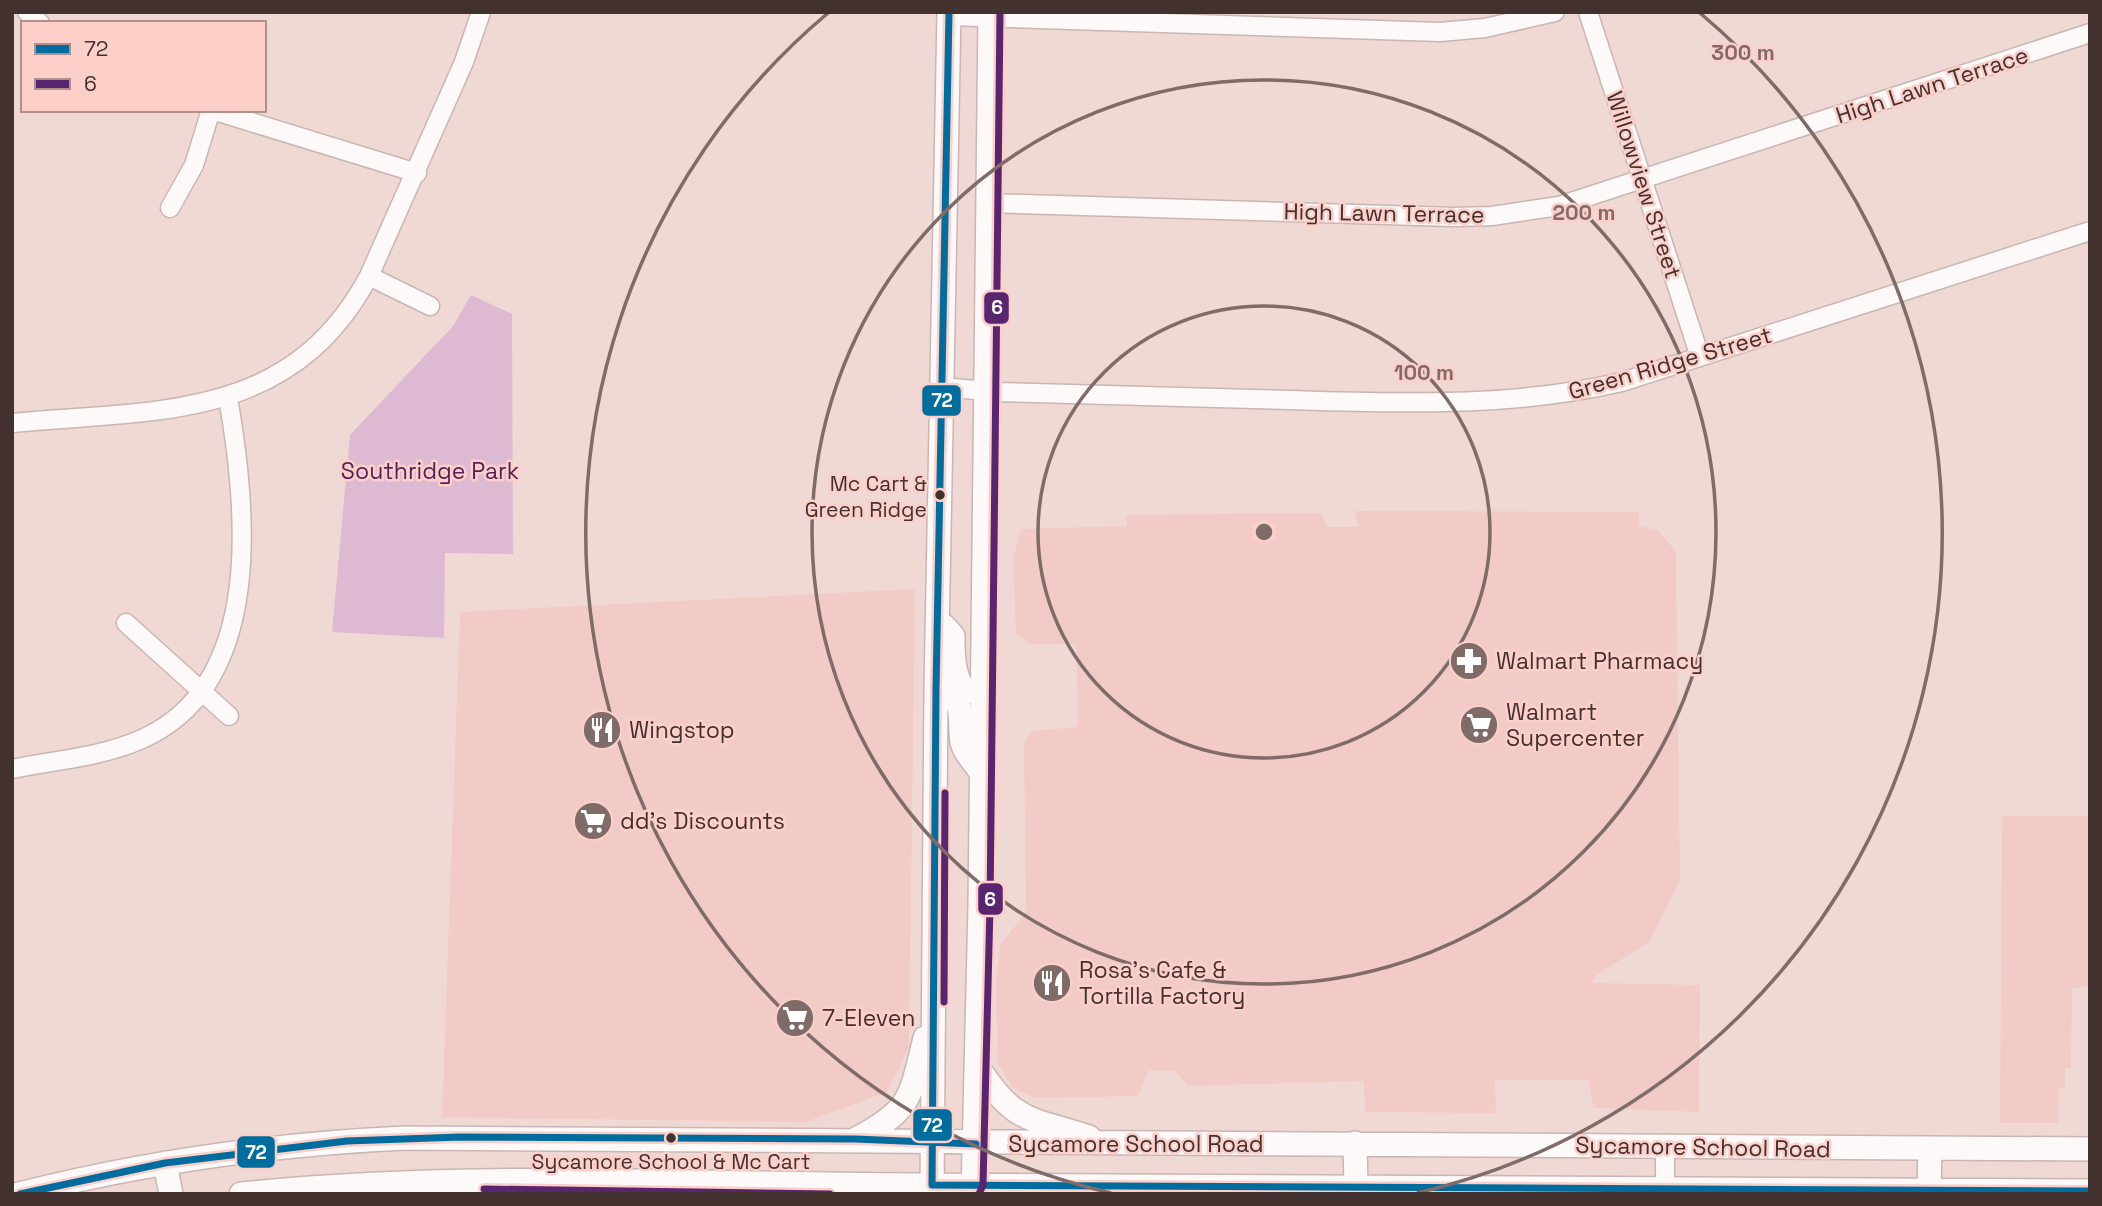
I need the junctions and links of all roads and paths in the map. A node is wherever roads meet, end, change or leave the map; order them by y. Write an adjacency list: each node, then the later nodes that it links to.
1 (481, 12): 9 (street)
2 (1555, 12): 5 (street)
3 (1588, 12): 10 (street, Willowview Street)
4 (949, 14): 5 (street); 17 (main road)
5 (990, 16): 11 (main road)
6 (2090, 33): 10 (street, High Lawn Terrace)
7 (210, 112): 12 (street)
8 (218, 112): 9 (street)
9 (417, 173): 14 (street)
10 (1643, 180): 11 (street, High Lawn Terrace); 16 (street, Willowview Street)
11 (987, 203): 18 (main road)
12 (170, 208)
13 (2090, 231): 16 (street, Green Ridge Street)
14 (369, 276): 15 (street); 19 (street)
15 (430, 306)
16 (1700, 358): 18 (street, Green Ridge Street)
17 (942, 387): 18 (street, Green Ridge Street); 21 (main road)
18 (984, 391): 25 (main road)
19 (228, 398): 20 (street); 24 (street)
20 (12, 422)
21 (937, 619): 23 (main road); 25 (main road)
22 (126, 623): 24 (street)
23 (936, 689): 28 (main road); 29 (main road)
24 (201, 691): 26 (street); 27 (street)
25 (980, 692): 28 (main road)
26 (229, 716)
27 (12, 769)
28 (980, 771): 30 (main road)
29 (934, 1005): 32 (main road); 33 (main road)
30 (976, 1064): 34 (main road); 36 (main road)
31 (603, 1139): 32 (main road, Sycamore School Road); 40 (main road, Sycamore School Road); 41 (main road)
32 (855, 1139): 33 (main road, Sycamore School Road)
33 (933, 1142): 34 (main road, Sycamore School Road); 44 (main road)
34 (974, 1143): 36 (main road, Sycamore School Road); 45 (main road)
35 (1355, 1143): 36 (main road, Sycamore School Road); 37 (main road, Sycamore School Road); 43 (main road)
36 (1112, 1144)
37 (1665, 1146): 38 (main road, Sycamore School Road); 48 (street)
38 (1930, 1149): 39 (main road, Sycamore School Road); 47 (main road)
39 (2090, 1149)
40 (165, 1163): 50 (main road, Sycamore School Road); 51 (main road)
41 (601, 1179): 42 (main road, Sycamore School Road); 52 (main road, Sycamore School Road)
42 (799, 1183): 44 (main road, Sycamore School Road); 53 (main road)
43 (1356, 1188): 46 (main road, Sycamore School Road); 48 (main road, Sycamore School Road)
44 (932, 1189): 45 (main road, Sycamore School Road)
45 (973, 1189): 46 (main road, Sycamore School Road)
46 (1051, 1189)
47 (1929, 1190): 48 (main road, Sycamore School Road); 49 (main road, Sycamore School Road)
48 (1665, 1191)
49 (2090, 1191)
50 (19, 1194)
51 (171, 1194)
52 (241, 1194)
53 (843, 1194)

